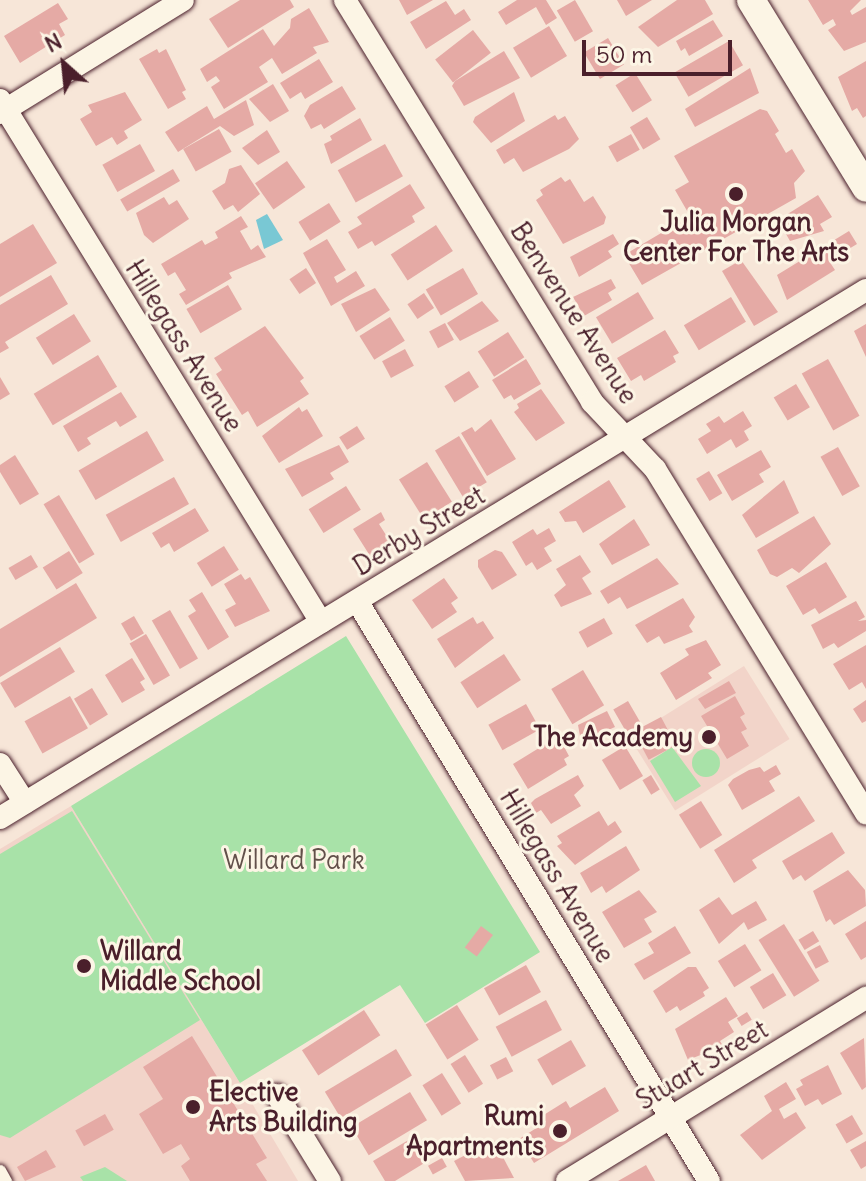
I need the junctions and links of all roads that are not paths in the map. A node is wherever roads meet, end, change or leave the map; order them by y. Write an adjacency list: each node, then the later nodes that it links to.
1 (183, 0): 4 (street)
2 (345, 0): 7 (street, Benvenue Avenue)
3 (751, 0): 5 (street)
4 (2, 107): 9 (street, Hillegass Avenue)
5 (863, 176)
6 (866, 290): 7 (street, Derby Street)
7 (627, 437): 8 (street, Derby Street); 12 (street, Benvenue Avenue)
8 (357, 601): 9 (street, Derby Street); 16 (street, Hillegass Avenue)
9 (321, 622): 11 (street, Derby Street)
10 (0, 764): 11 (street)
11 (25, 803): 13 (street, Derby Street)
12 (866, 813)
13 (0, 818)
14 (866, 998): 16 (street, Stuart Street)
15 (277, 1095): 19 (street)
16 (670, 1118): 20 (street, Stuart Street); 21 (street, Hillegass Avenue)
17 (0, 1170): 18 (lane)
18 (6, 1181)
19 (330, 1181)
20 (567, 1181)
21 (709, 1181)

